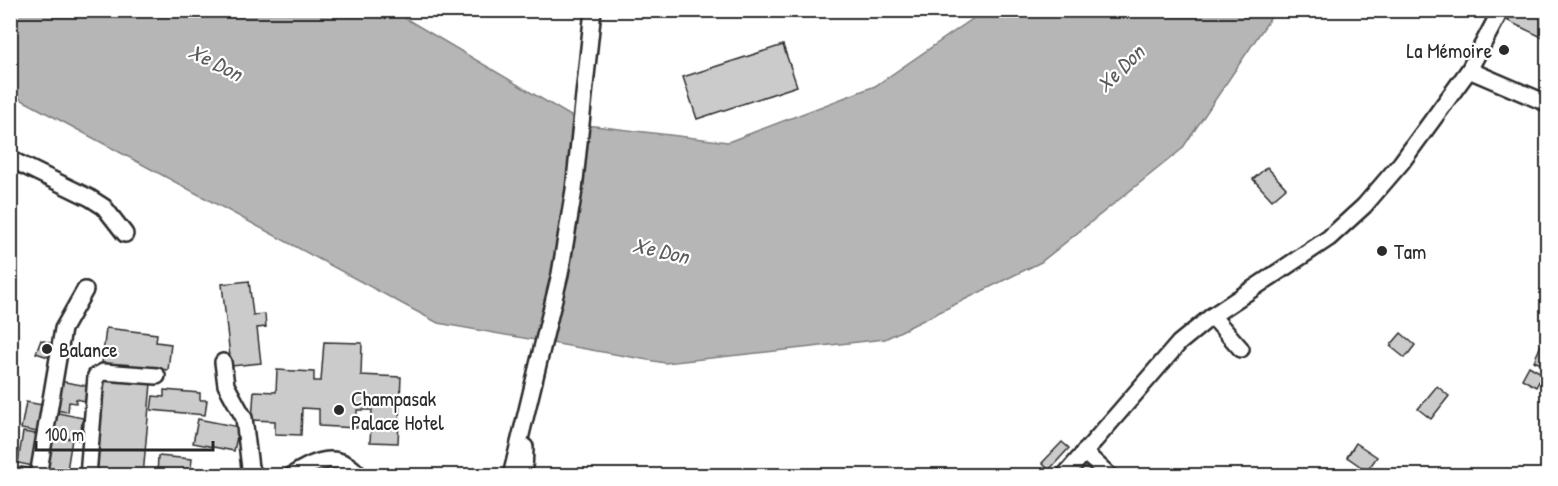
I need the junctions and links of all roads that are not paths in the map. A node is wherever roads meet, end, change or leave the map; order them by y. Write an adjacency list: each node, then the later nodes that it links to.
1 (593, 10): 12 (street)
2 (1501, 10): 3 (street)
3 (1469, 70): 4 (street); 8 (street)
4 (1544, 102)
5 (10, 159): 6 (street)
6 (125, 234)
7 (85, 290): 14 (street)
8 (1212, 316): 9 (street); 13 (street)
9 (1241, 349)
10 (224, 362): 16 (street)
11 (157, 376): 15 (street)
12 (529, 399): 19 (street); 20 (street)
13 (1084, 452): 21 (street); 22 (street)
14 (38, 476)
15 (88, 476)
16 (256, 476)
17 (291, 476): 18 (street)
18 (360, 476)
19 (511, 476)
20 (524, 476)
21 (1064, 476)
22 (1110, 476)

